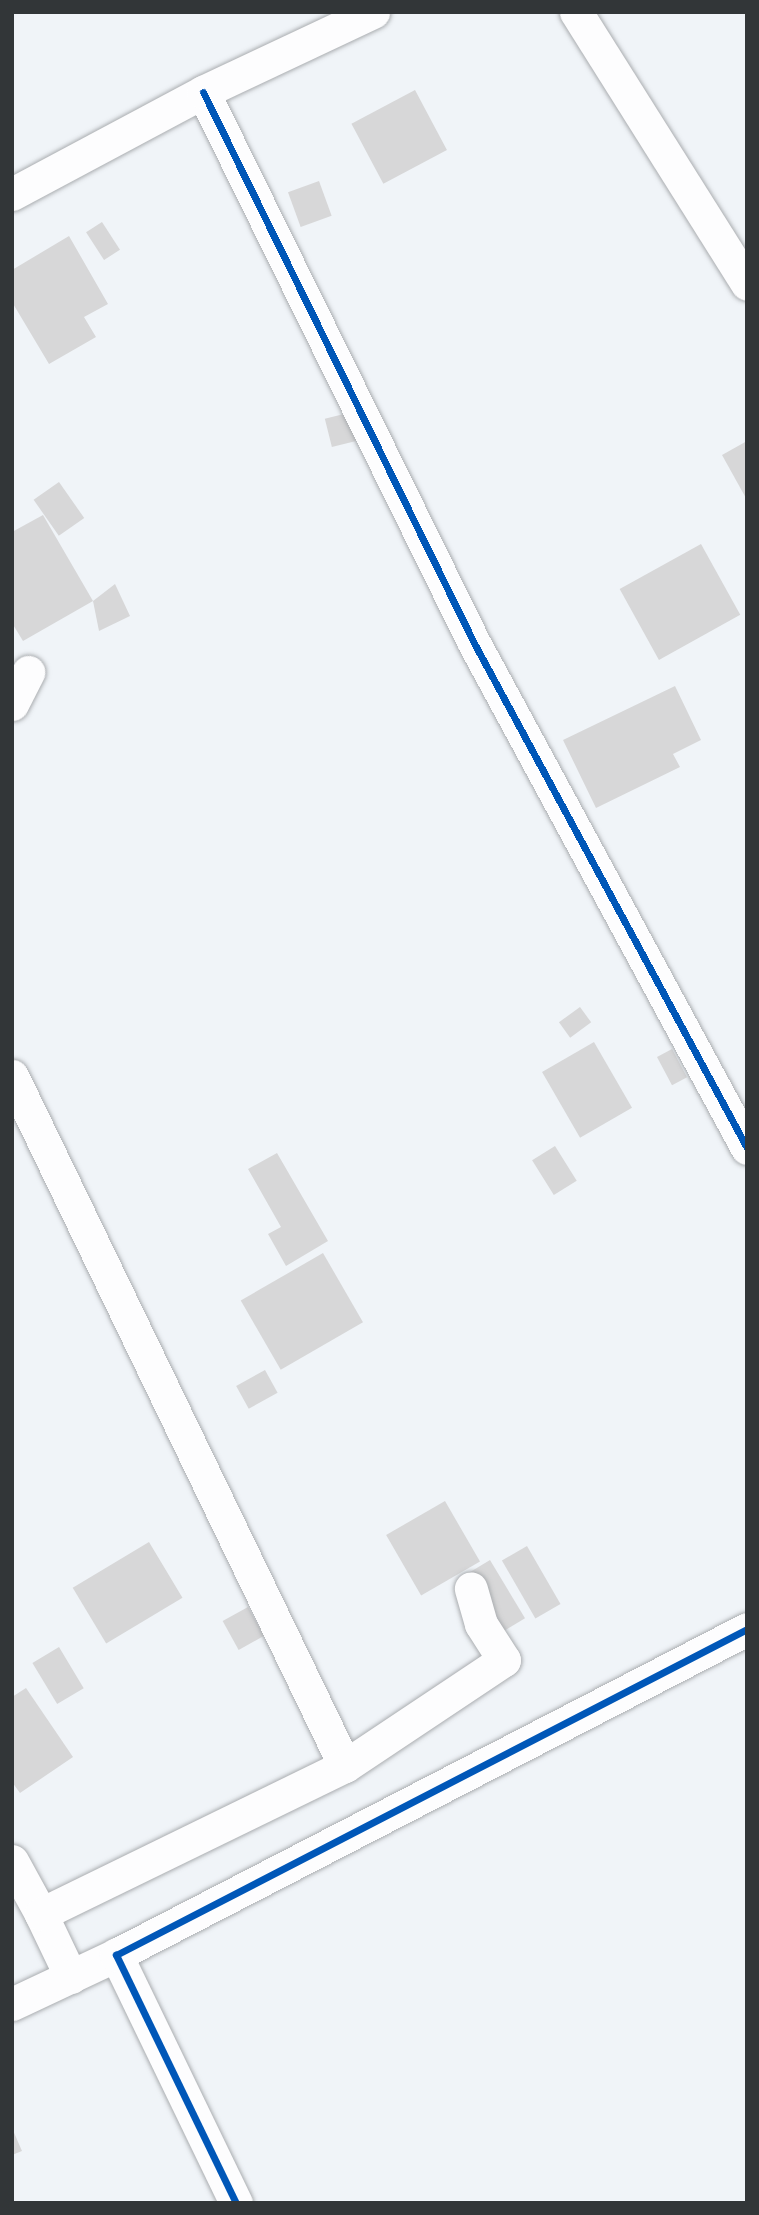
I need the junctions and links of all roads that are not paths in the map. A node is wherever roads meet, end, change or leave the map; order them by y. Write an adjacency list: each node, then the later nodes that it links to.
1 (373, 12): 3 (street)
2 (576, 12): 5 (street)
3 (203, 92): 4 (street); 9 (street)
4 (12, 194)
5 (747, 284)
6 (28, 672): 7 (street)
7 (12, 704)
8 (12, 1076): 12 (street)
9 (747, 1148)
10 (471, 1588): 12 (street)
11 (747, 1629): 15 (street)
12 (345, 1766): 14 (street)
13 (12, 1861): 14 (street)
14 (41, 1914): 16 (street)
15 (116, 1955): 16 (street); 18 (street)
16 (71, 1977): 17 (street)
17 (12, 2004)
18 (236, 2203)

